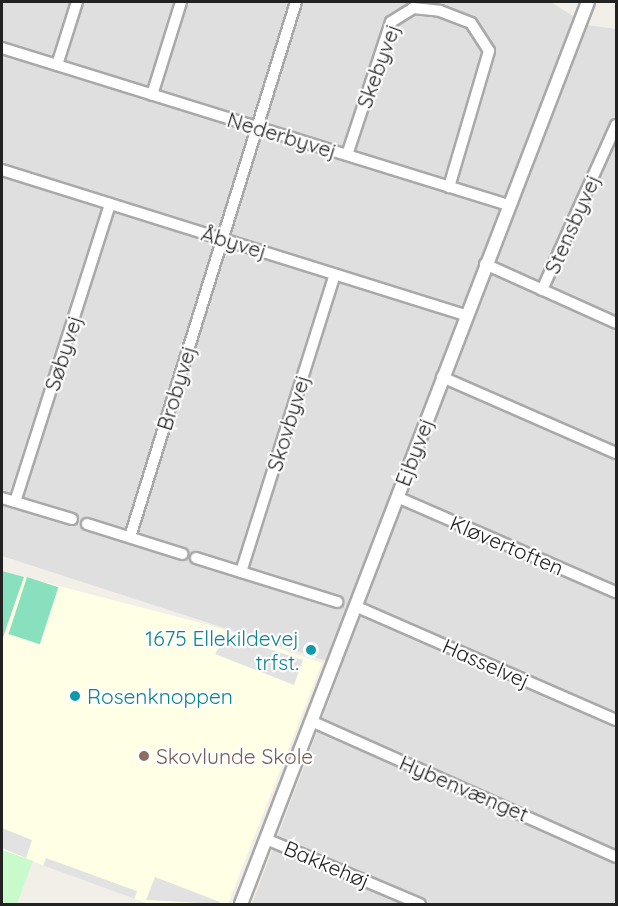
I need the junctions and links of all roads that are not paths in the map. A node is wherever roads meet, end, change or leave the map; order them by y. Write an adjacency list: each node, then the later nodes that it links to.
1 (77, 2): 6 (street)
2 (181, 2): 7 (street)
3 (296, 2): 9 (street, Brobyvej)
4 (588, 2): 14 (street, Ejbyvej)
5 (2, 48): 6 (street, Nederbyvej)
6 (57, 65): 7 (street, Nederbyvej)
7 (152, 95): 9 (street, Nederbyvej)
8 (616, 125): 18 (street, Stensbyvej)
9 (257, 127): 10 (street, Nederbyvej); 15 (street, Brobyvej)
10 (347, 155): 12 (street, Nederbyvej); 12 (street, Skebyvej)
11 (2, 170): 13 (street, Åbyvej)
12 (449, 187): 14 (street, Nederbyvej)
13 (110, 204): 15 (street, Åbyvej); 25 (street, Søbyvej)
14 (508, 205): 16 (street, Ejbyvej)
15 (222, 238): 17 (street, Åbyvej); 28 (street, Brobyvej)
16 (485, 264): 18 (street); 19 (street, Ejbyvej)
17 (335, 274): 19 (street, Åbyvej); 31 (street, Skovbyvej)
18 (542, 290): 20 (street)
19 (466, 315): 21 (street, Ejbyvej)
20 (616, 323)
21 (442, 377): 22 (street); 23 (street, Ejbyvej)
22 (616, 453)
23 (397, 497): 32 (street, Kløvertoften); 34 (street, Ejbyvej)
24 (2, 498): 25 (street)
25 (15, 502): 26 (street)
26 (72, 519)
27 (87, 524): 28 (street)
28 (130, 537): 29 (street)
29 (182, 555)
30 (196, 558): 31 (street)
31 (242, 572): 33 (street)
32 (616, 592)
33 (337, 602)
34 (355, 606): 35 (street, Hasselvej); 36 (street, Ejbyvej)
35 (616, 720)
36 (311, 721): 37 (street, Ejbyvej); 38 (street, Hybenvænget)
37 (266, 839): 39 (street, Ejbyvej); 40 (street, Bakkehøj)
38 (616, 857)
39 (241, 904)
40 (420, 904)

